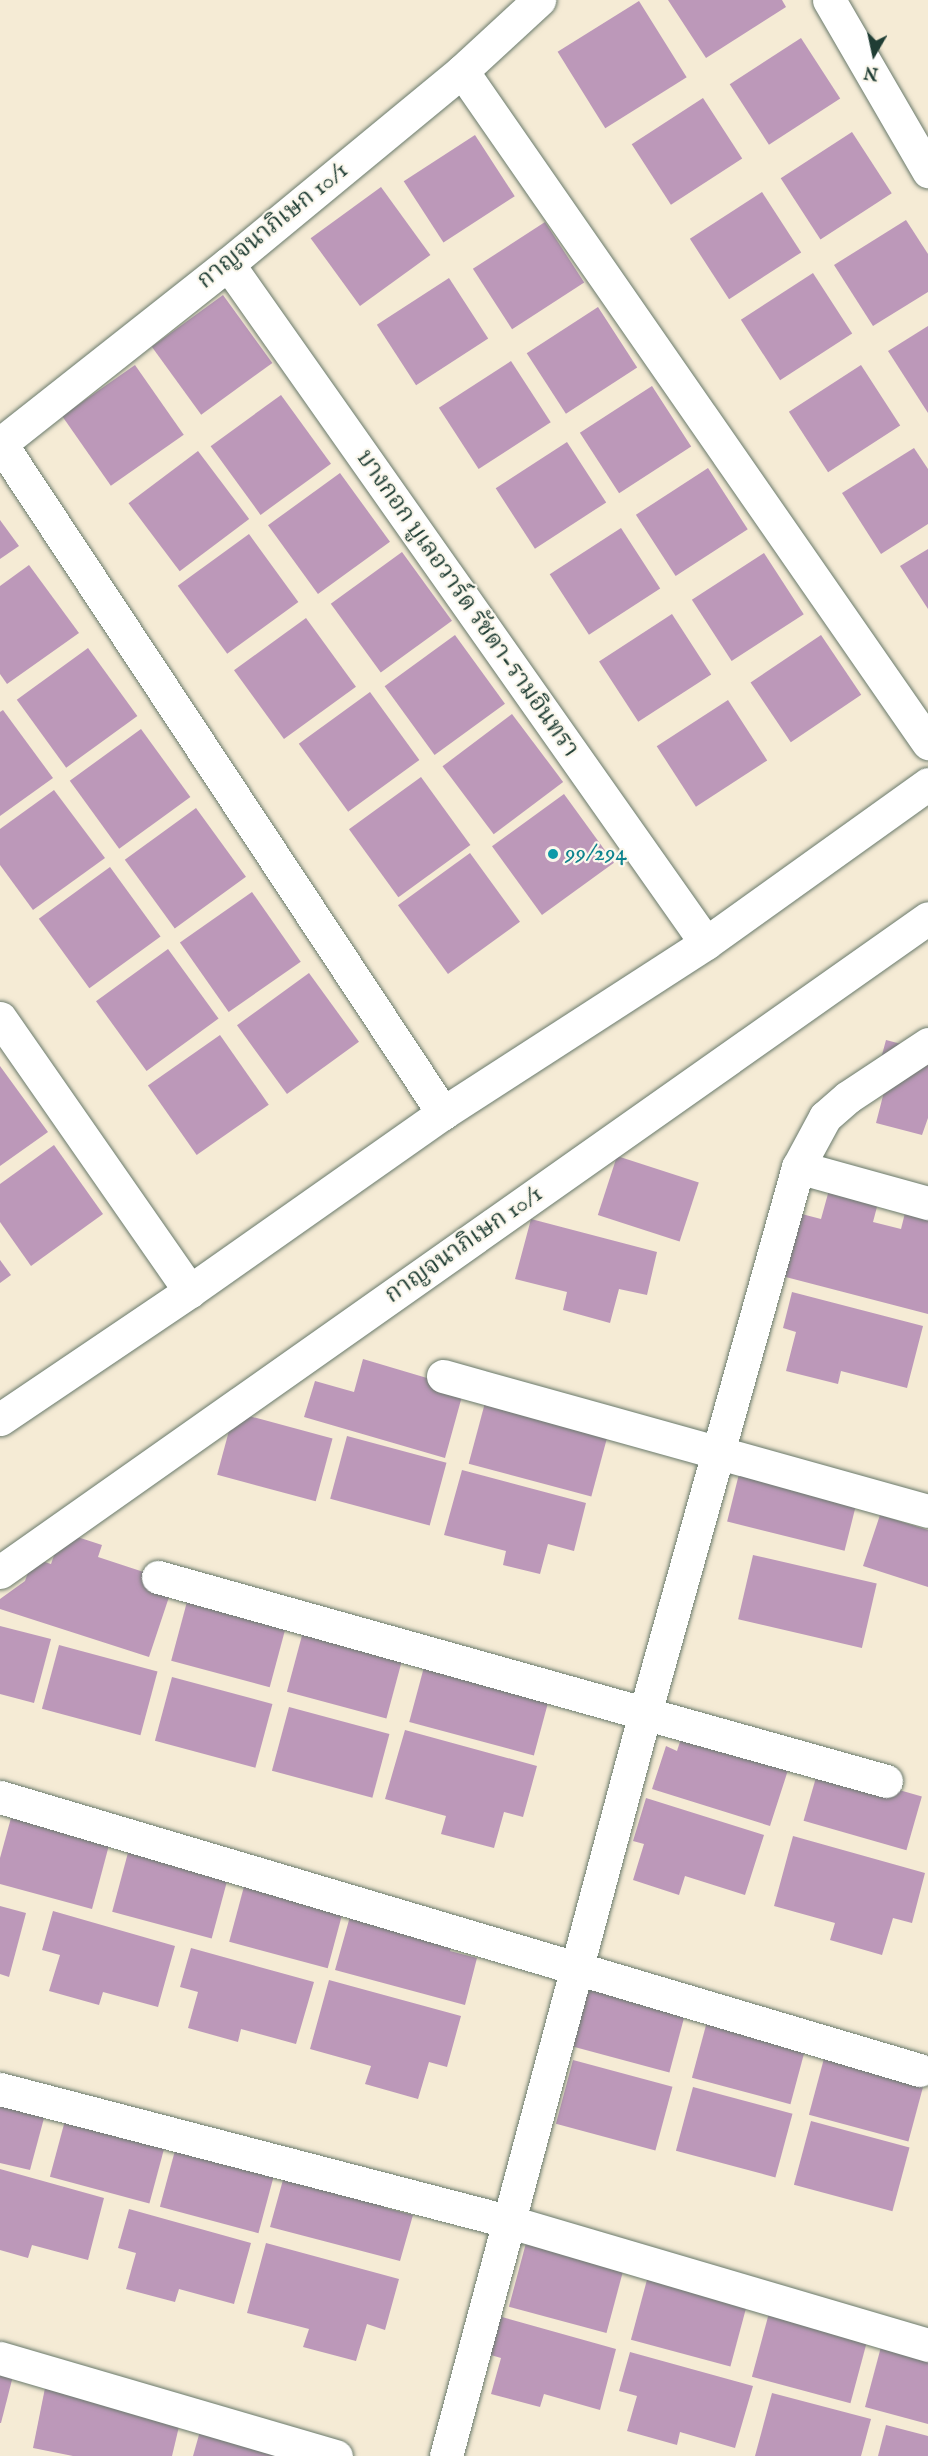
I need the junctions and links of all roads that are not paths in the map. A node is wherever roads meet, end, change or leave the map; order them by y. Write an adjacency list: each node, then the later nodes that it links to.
1 (539, 0): 3 (street, กาญจนาภิเษก 10/1)
2 (829, 0): 4 (street)
3 (462, 71): 5 (street, กาญจนาภิเษก 10/1); 7 (street)
4 (928, 171)
5 (228, 264): 6 (street, กาญจนาภิเษก 10/1); 10 (street, บางกอก บูเลอวาร์ด รัชดา-รามอินทรา)
6 (0, 444): 13 (street)
7 (928, 743)
8 (928, 784): 10 (street)
9 (928, 918): 21 (street, กาญจนาภิเษก 10/1)
10 (706, 943): 13 (street)
11 (0, 1018): 16 (street)
12 (928, 1044): 14 (street)
13 (443, 1113): 16 (street)
14 (798, 1167): 15 (street); 19 (street)
15 (928, 1203)
16 (190, 1291): 18 (street)
17 (443, 1377): 19 (street)
18 (0, 1419)
19 (719, 1455): 20 (street); 23 (street)
20 (928, 1511)
21 (0, 1572)
22 (158, 1577): 23 (street)
23 (645, 1713): 24 (street); 26 (street)
24 (886, 1781)
25 (0, 1797): 26 (street)
26 (576, 1968): 27 (street); 29 (street)
27 (919, 2070)
28 (0, 2089): 29 (street)
29 (507, 2221): 30 (street); 33 (street)
30 (928, 2345)
31 (0, 2358): 32 (street)
32 (336, 2456)
33 (446, 2456)

